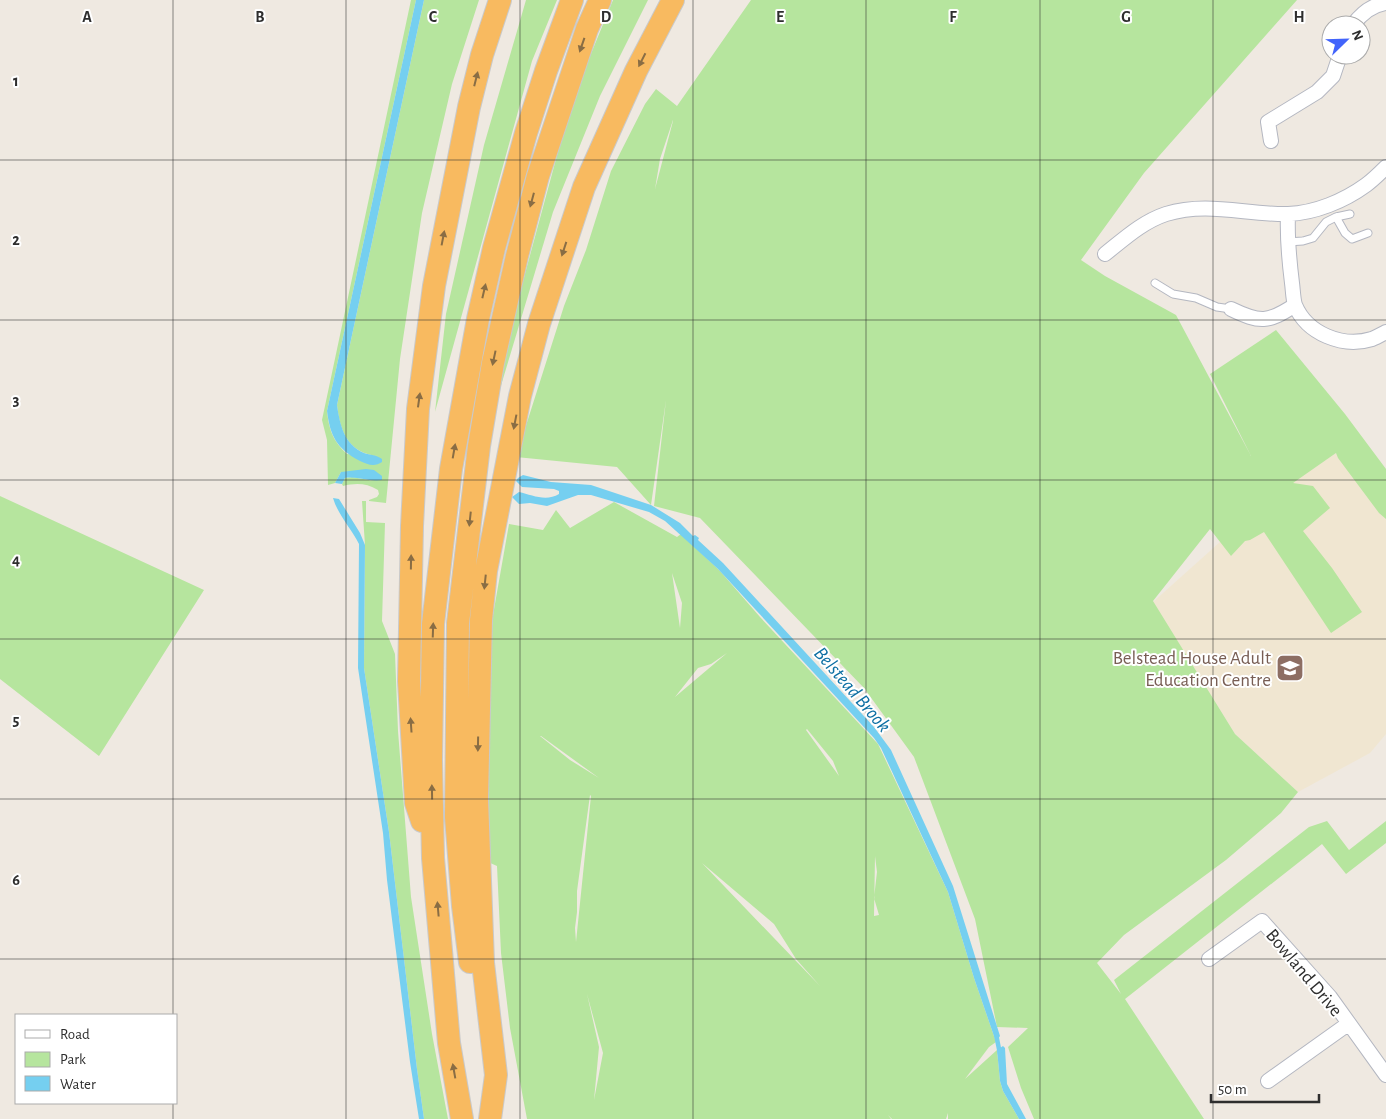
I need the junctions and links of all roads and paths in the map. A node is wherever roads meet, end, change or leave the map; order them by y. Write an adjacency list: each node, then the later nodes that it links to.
1 (500, 0): 20 (highway, one-way to 1)
2 (572, 0): 20 (highway, one-way to 2)
3 (600, 0): 26 (highway, one-way to 26)
4 (672, 0): 26 (highway, one-way to 26)
5 (1386, 3): 6 (street)
6 (1360, 15)
7 (1337, 65): 8 (street)
8 (1272, 140)
9 (1386, 167): 10 (street)
10 (1288, 214): 14 (street); 15 (street)
11 (1350, 214): 12 (lane)
12 (1336, 217): 13 (lane); 14 (lane)
13 (1368, 233)
14 (1287, 242): 17 (street)
15 (1105, 254)
16 (1155, 283): 18 (lane)
17 (1295, 304): 18 (street); 19 (street)
18 (1231, 308)
19 (1386, 332)
20 (433, 858): 25 (highway, one-way to 20)
21 (1209, 959): 22 (street, Bowland Drive)
22 (1348, 1024): 23 (street, Bowland Drive); 24 (street)
23 (1386, 1075)
24 (1268, 1081)
25 (462, 1119)
26 (490, 1119)

